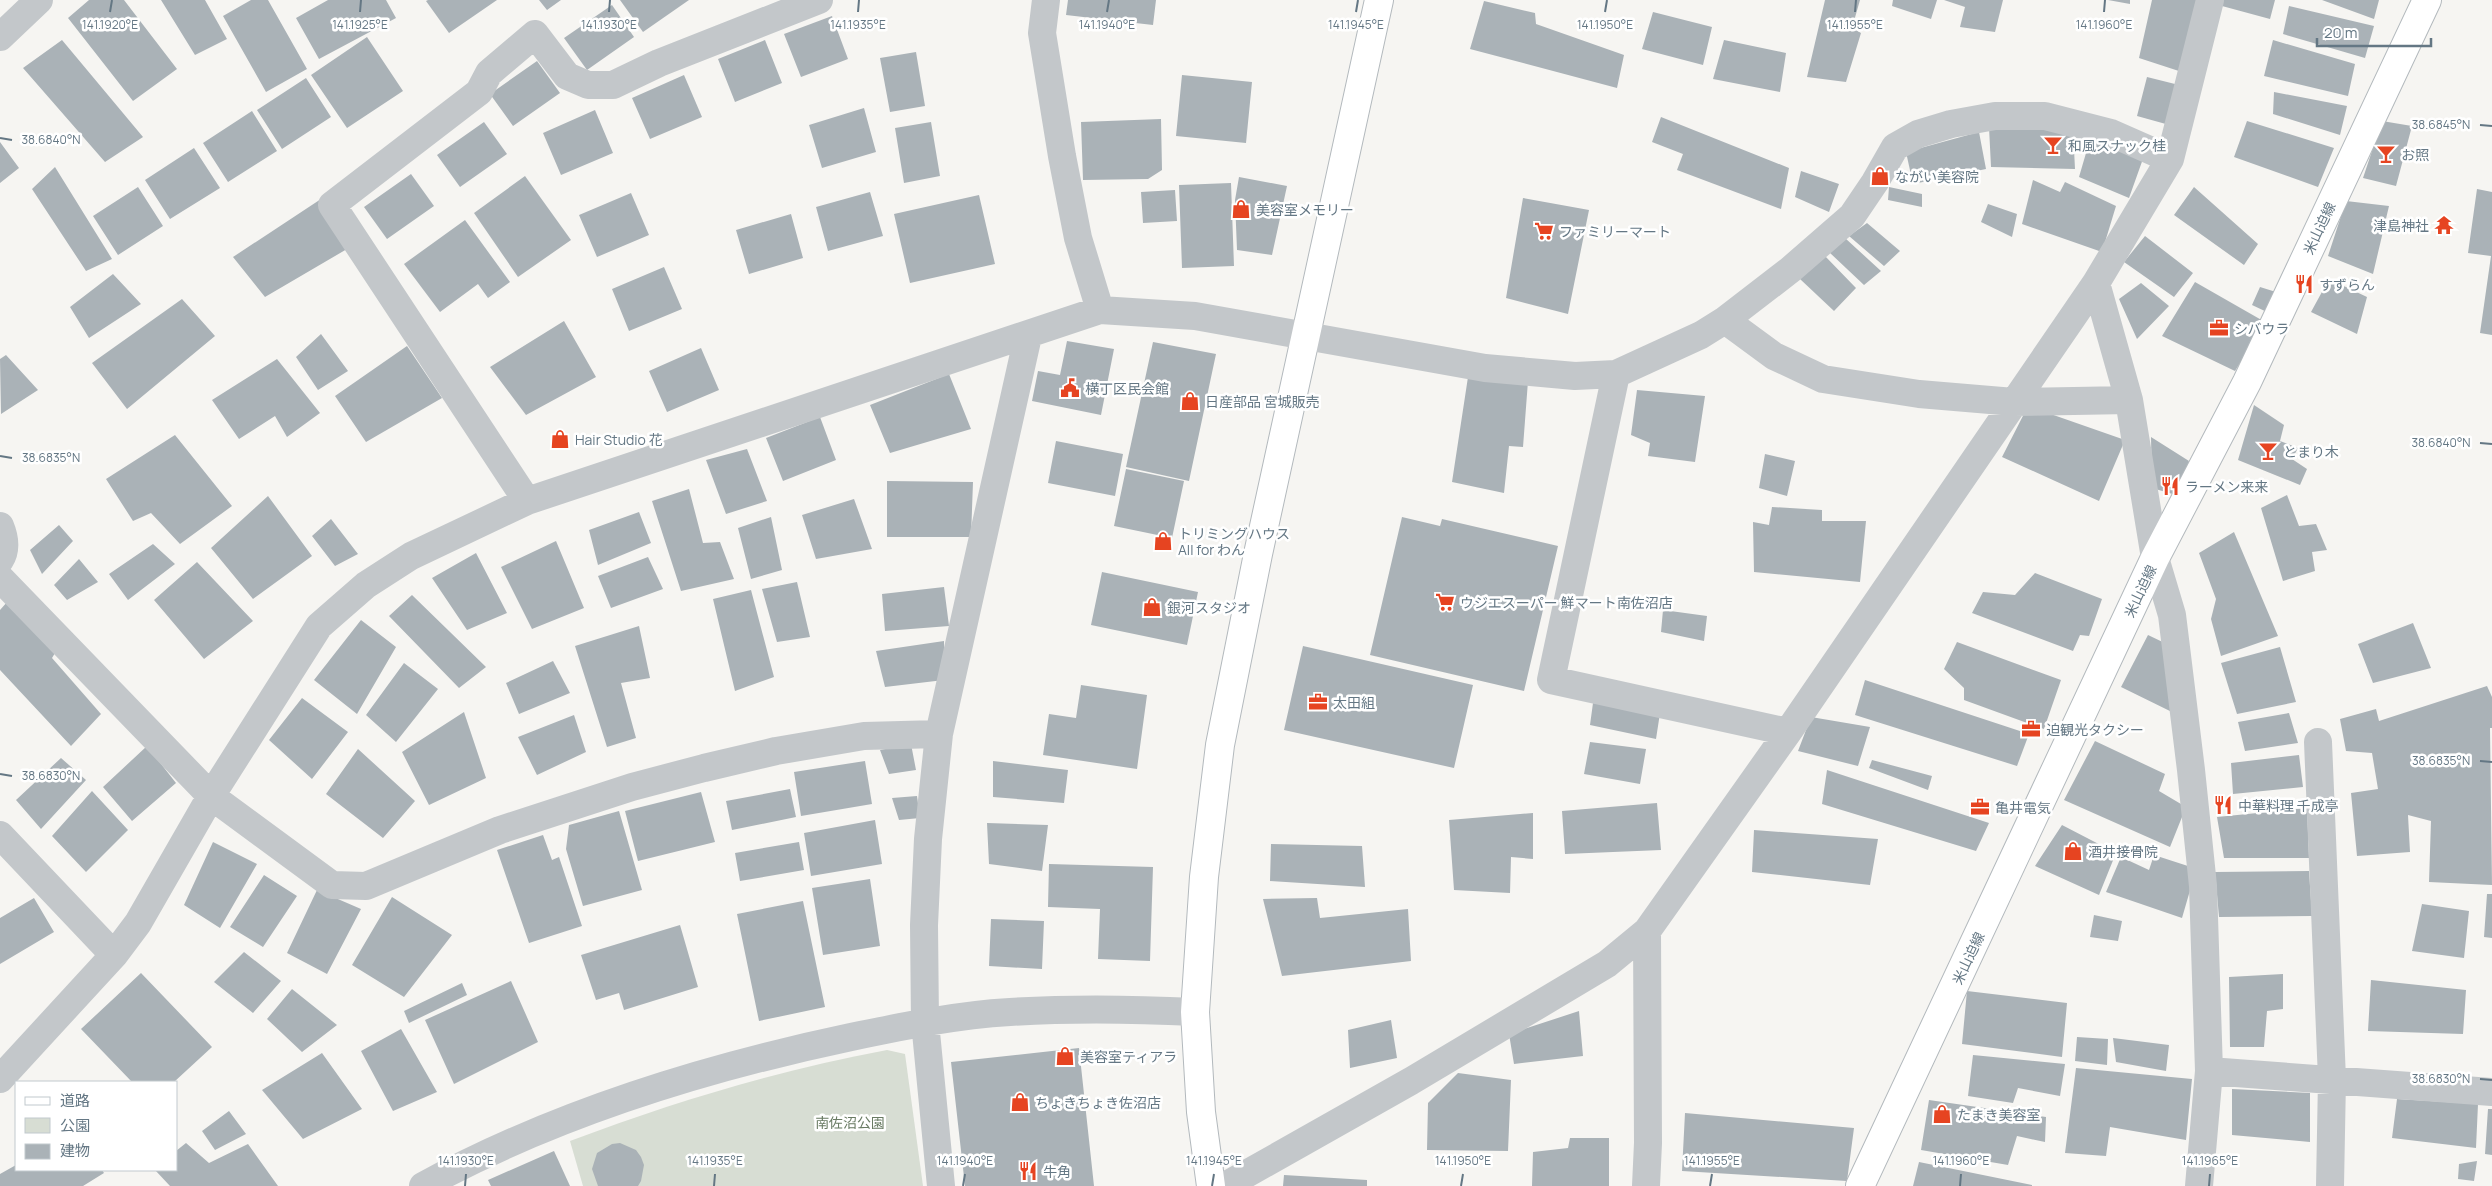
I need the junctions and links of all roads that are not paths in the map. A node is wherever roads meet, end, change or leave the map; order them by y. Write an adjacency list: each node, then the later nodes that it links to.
1 (39, 0): 7 (street)
2 (819, 0): 17 (street)
3 (1046, 0): 10 (street)
4 (1379, 0): 13 (main road)
5 (2210, 0): 8 (street)
6 (2427, 0): 19 (main road, 米山迫線)
7 (0, 38)
8 (2170, 160): 9 (street); 11 (street)
9 (2096, 283): 15 (street); 16 (street)
10 (1100, 310): 12 (street); 13 (street)
11 (1725, 320): 14 (street); 16 (street)
12 (1028, 336): 17 (street); 23 (street)
13 (1307, 336): 14 (street); 29 (main road)
14 (1616, 374): 22 (street)
15 (2129, 400): 16 (street); 19 (street)
16 (2014, 402): 22 (street)
17 (527, 501): 25 (street)
18 (0, 526): 20 (street)
19 (2155, 558): 31 (street); 40 (main road, 米山迫線)
20 (0, 560)
21 (0, 578): 25 (street)
22 (1788, 732): 27 (street)
23 (939, 734): 25 (street); 30 (street)
24 (2318, 742): 33 (street)
25 (211, 796): 28 (street)
26 (0, 835): 28 (street)
27 (1647, 930): 38 (street); 39 (street)
28 (114, 955): 32 (street)
29 (1195, 1012): 30 (street); 37 (main road)
30 (925, 1022): 35 (street); 36 (street)
31 (2209, 1071): 33 (street); 41 (street)
32 (0, 1079)
33 (2332, 1079): 34 (street); 42 (street)
34 (2492, 1092)
35 (423, 1186)
36 (941, 1186)
37 (1211, 1186)
38 (1225, 1186)
39 (1646, 1186)
40 (1860, 1186)
41 (2199, 1186)
42 (2330, 1186)

